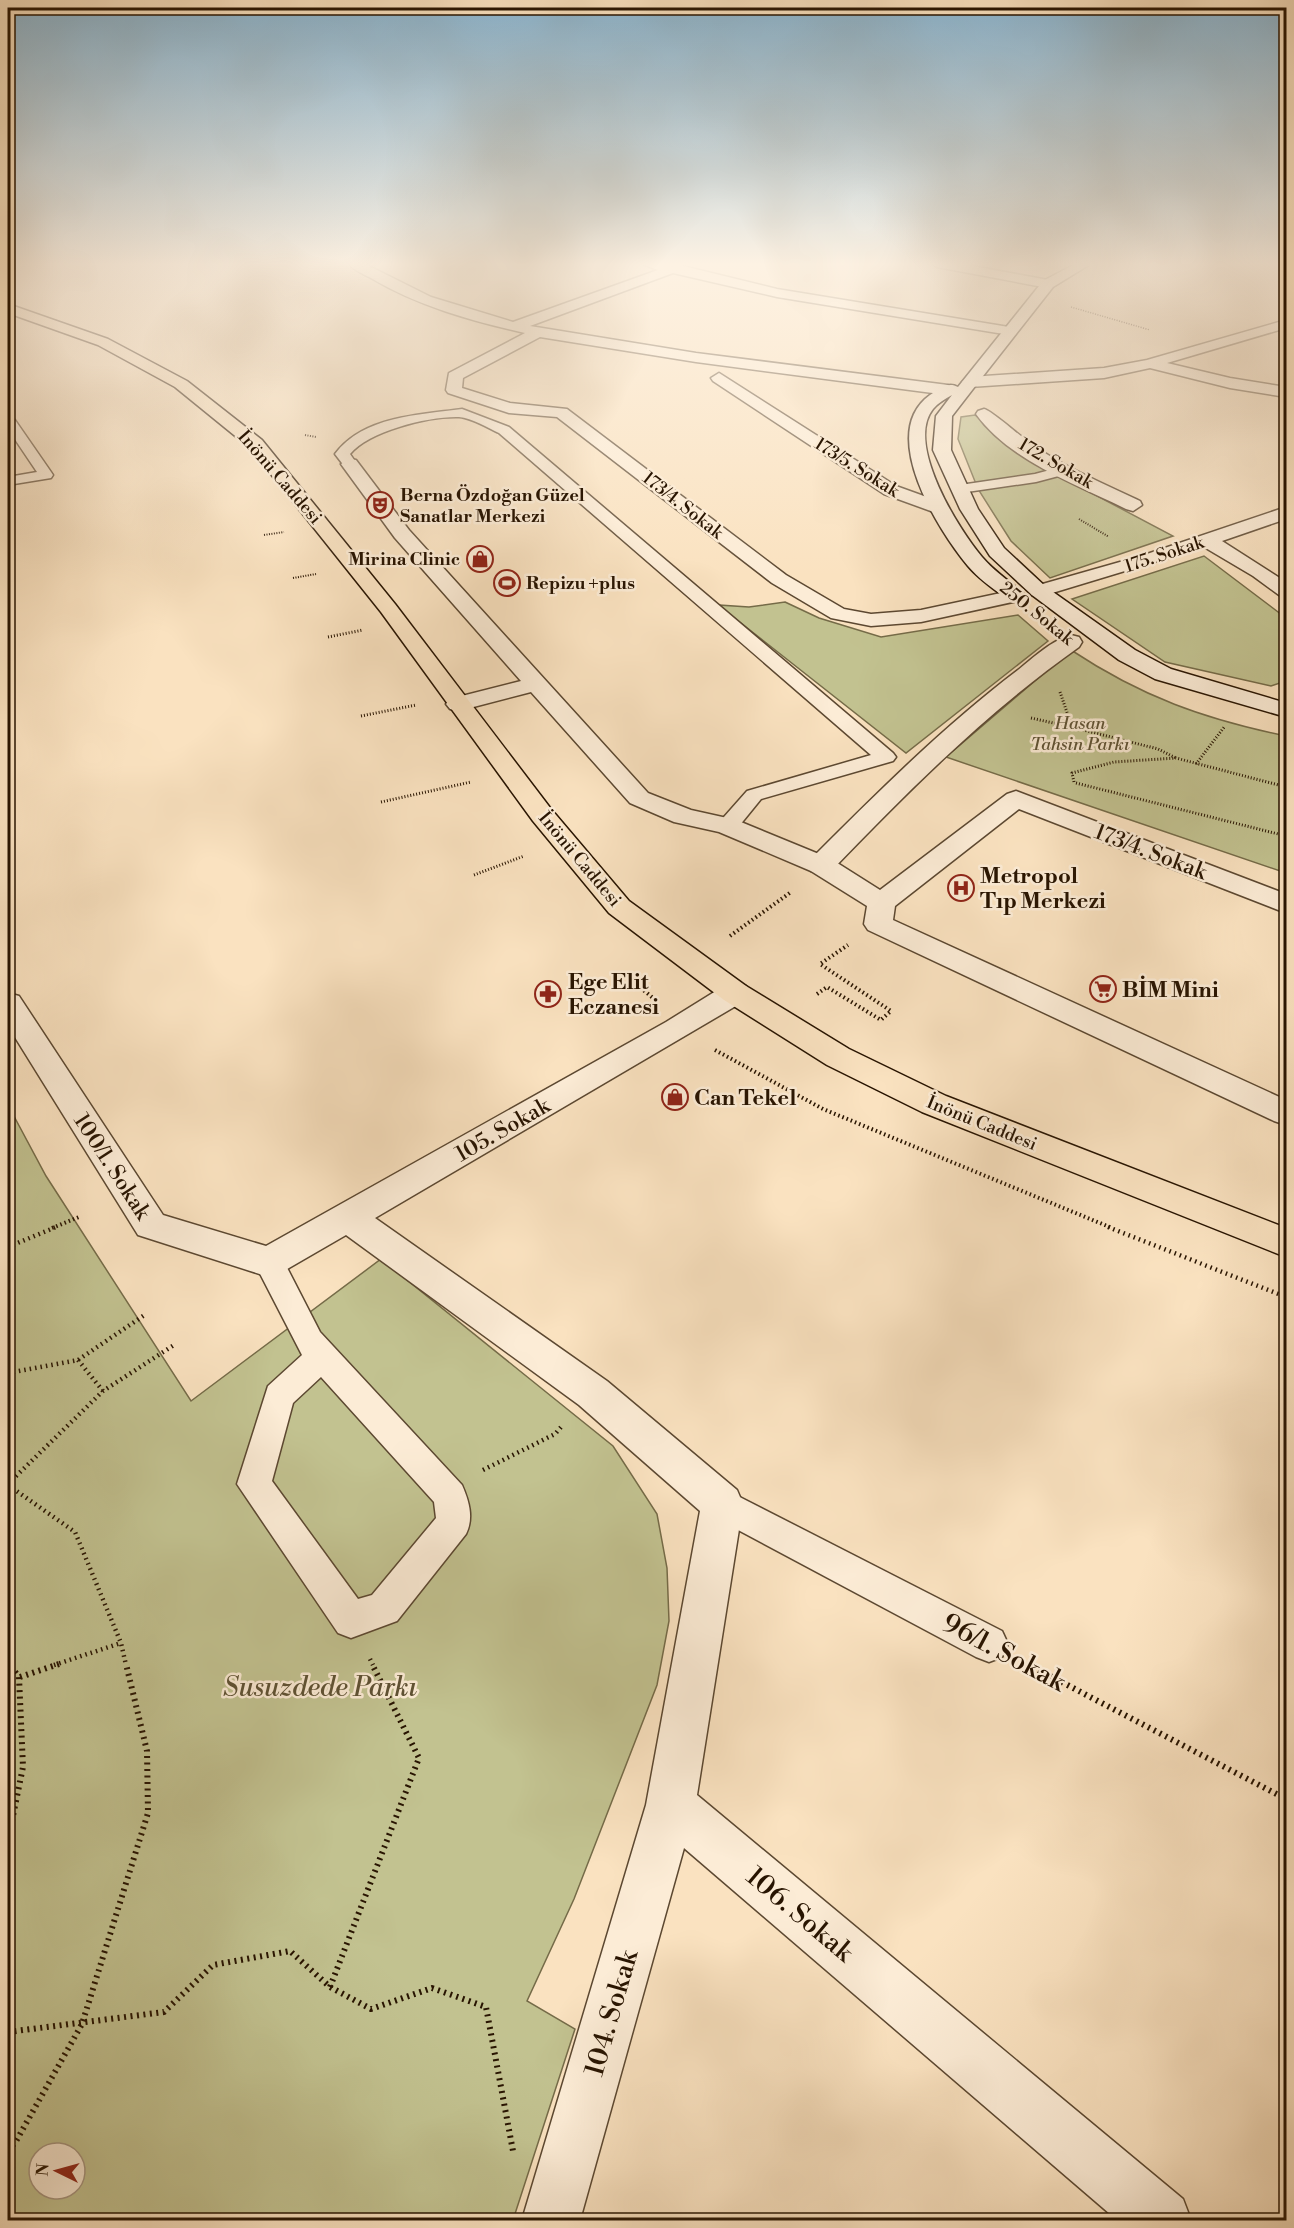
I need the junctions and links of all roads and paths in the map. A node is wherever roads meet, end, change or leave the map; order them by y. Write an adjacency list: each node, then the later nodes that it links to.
1 (149, 367): 38 (main road, İnönü Caddesi)
2 (472, 367): 30 (street, 173/4. Sokak)
3 (763, 367): 9 (street)
4 (981, 367): 8 (street)
5 (1134, 367): 8 (street)
6 (1162, 367): 10 (street)
7 (719, 378): 18 (street, 173/5. Sokak)
8 (970, 381): 9 (street); 16 (street, 250. Sokak)
9 (948, 390): 18 (street, 250. Sokak)
10 (1287, 392)
11 (984, 414): 14 (street, 172. Sokak)
12 (10, 423): 15 (lane)
13 (350, 464): 35 (street); 50 (lane)
14 (1065, 470): 16 (lane); 17 (street, 172. Sokak)
15 (8, 481)
16 (960, 489): 19 (street, 250. Sokak)
17 (1133, 505)
18 (939, 508): 19 (street, 173/5. Sokak); 30 (street, 250. Sokak)
19 (969, 509): 28 (street, 250. Sokak)
20 (1287, 513): 24 (street, 175. Sokak)
21 (1072, 515): 25 (path)
22 (290, 531): 23 (path)
23 (264, 535)
24 (1205, 540): 25 (street, 175. Sokak); 29 (street)
25 (1148, 560): 28 (street, 175. Sokak)
26 (323, 573): 27 (path)
27 (293, 578)
28 (1039, 591): 30 (street, 175. Sokak); 39 (street, 250. Sokak)
29 (1287, 591)
30 (1015, 596): 31 (street, 250. Sokak)
31 (1056, 629): 34 (street); 36 (street, 250. Sokak)
32 (366, 630): 33 (path)
33 (328, 637)
34 (1048, 657): 43 (path); 53 (street)
35 (535, 684): 38 (street); 50 (street)
36 (1174, 698)
37 (422, 704): 41 (path)
38 (458, 704): 61 (main road, İnönü Caddesi)
39 (1287, 711)
40 (1223, 712): 42 (street); 44 (path)
41 (361, 716)
42 (1287, 728)
43 (1176, 758): 44 (path); 46 (path)
44 (1196, 764): 47 (path)
45 (474, 782): 49 (path)
46 (1074, 782): 48 (path); 51 (path)
47 (1287, 787)
48 (1083, 789)
49 (381, 802)
50 (727, 826): 53 (street)
51 (1287, 836)
52 (524, 856): 54 (path)
53 (821, 865): 56 (street)
54 (474, 875)
55 (781, 900): 58 (path)
56 (882, 903): 57 (street, 173/4. Sokak); 65 (street)
57 (1287, 904)
58 (730, 936)
59 (820, 964): 62 (path)
60 (630, 979): 64 (path)
61 (735, 993): 64 (street, 105. Sokak); 68 (main road, İnönü Caddesi)
62 (817, 994)
63 (8, 1003): 70 (street, 100/1. Sokak)
64 (677, 1029): 67 (street, 105. Sokak); 71 (path)
65 (1287, 1113)
66 (79, 1217): 69 (path)
67 (348, 1218): 70 (street, 105. Sokak); 78 (street)
68 (1287, 1243)
69 (8, 1247)
70 (268, 1262): 74 (lane)
71 (1287, 1297)
72 (146, 1314): 75 (path)
73 (174, 1345): 77 (path)
74 (322, 1356): 82 (lane); 82 (lane)
75 (78, 1360): 76 (path); 77 (path)
76 (8, 1372)
77 (103, 1391): 80 (path)
78 (593, 1393): 79 (path); 81 (street)
79 (490, 1464)
80 (8, 1485): 83 (path)
81 (722, 1504): 84 (lane, 96/1. Sokak); 88 (street)
82 (351, 1620): 90 (path)
83 (121, 1643): 86 (path); 91 (path)
84 (989, 1644): 87 (path, 96/1. Sokak)
85 (8, 1663): 86 (path)
86 (20, 1677): 89 (path)
87 (1287, 1799)
88 (671, 1805): 94 (street, 104. Sokak); 95 (street, 106. Sokak)
89 (8, 1840)
90 (330, 1988): 91 (path); 94 (path)
91 (82, 2024): 92 (path); 93 (path)
92 (8, 2032)
93 (8, 2150)
94 (552, 2217)
95 (1162, 2220)

